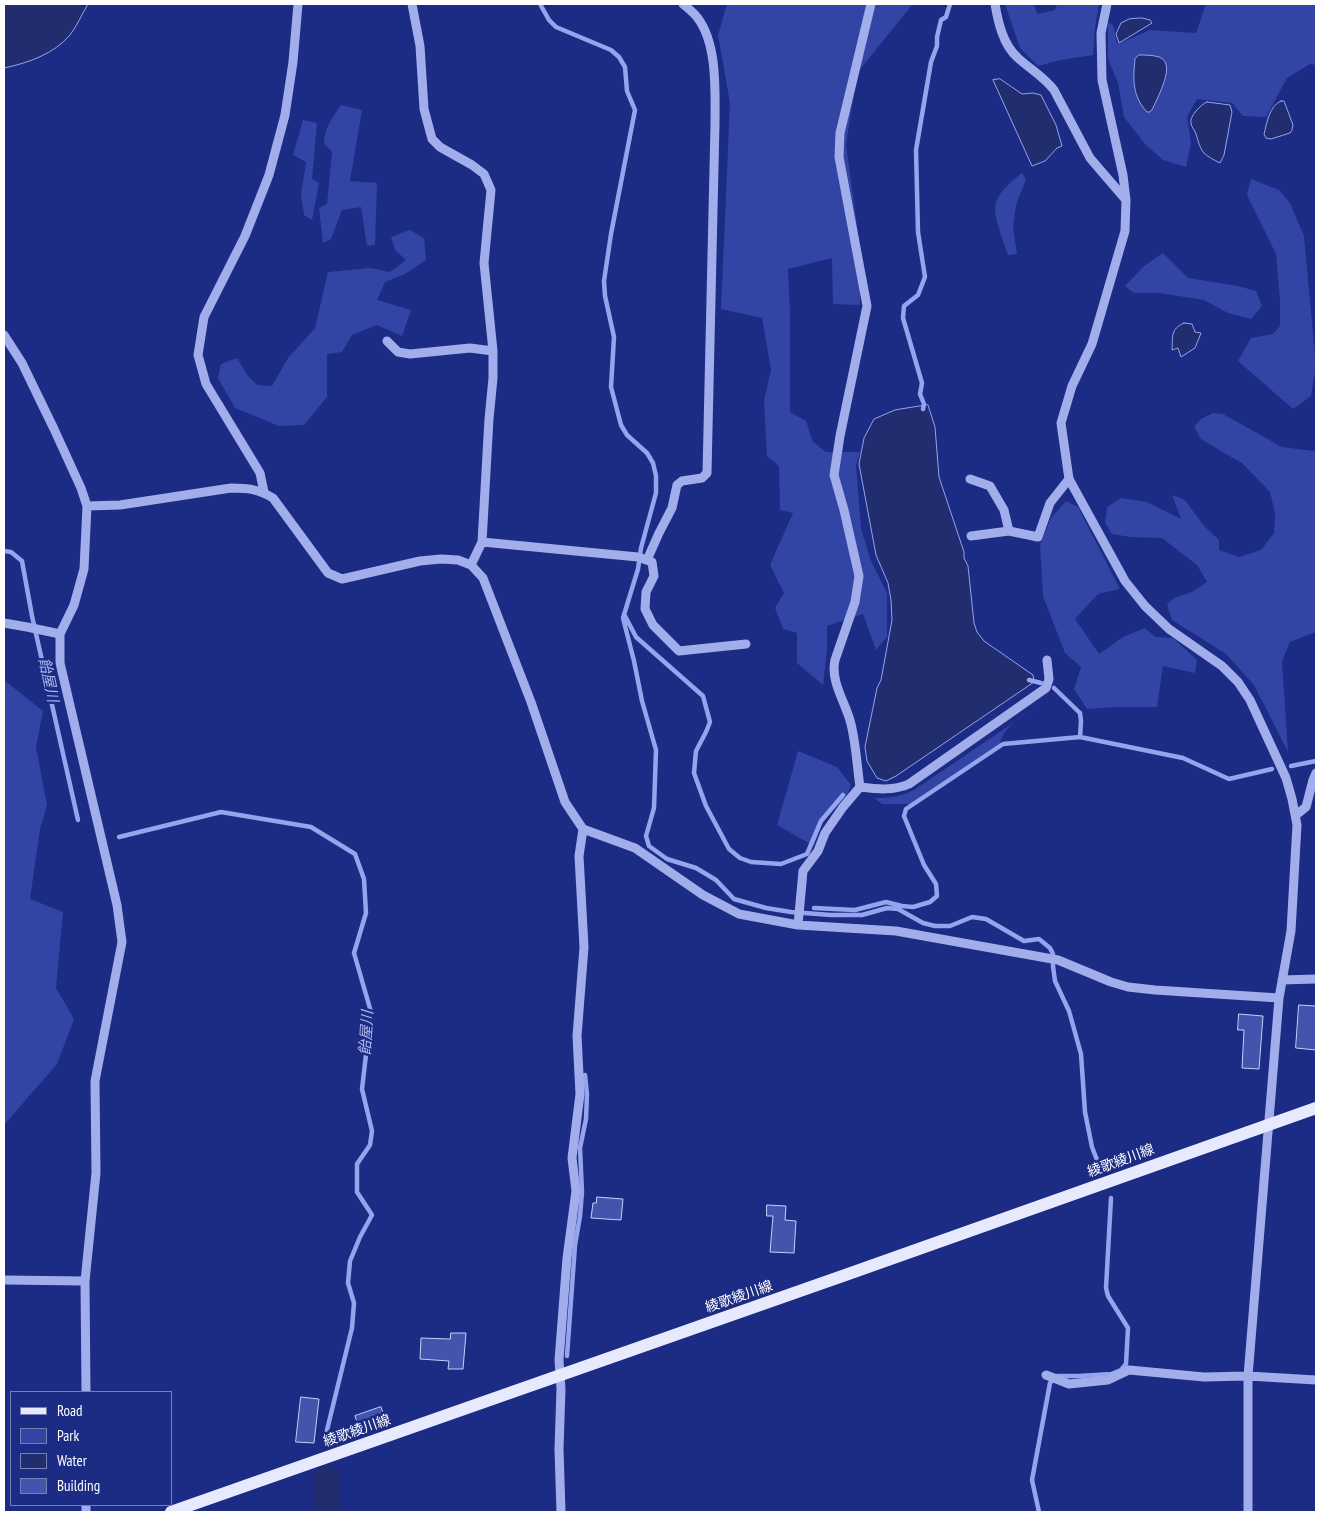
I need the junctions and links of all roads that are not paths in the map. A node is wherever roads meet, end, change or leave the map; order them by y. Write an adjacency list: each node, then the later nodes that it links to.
1 (298, 4): 13 (street)
2 (412, 4): 10 (street)
3 (683, 4): 18 (street)
4 (871, 4): 25 (street)
5 (995, 4): 7 (street)
6 (1107, 4): 7 (street)
7 (1126, 200): 12 (street)
8 (4, 335): 14 (street)
9 (388, 341): 10 (street)
10 (493, 351): 17 (street)
11 (970, 479): 15 (street)
12 (1069, 479): 15 (street); 26 (street)
13 (264, 492): 14 (street); 19 (street)
14 (87, 506): 21 (street)
15 (1009, 531): 16 (street)
16 (971, 536)
17 (482, 542): 18 (street); 19 (street)
18 (642, 558): 22 (street)
19 (471, 565): 27 (street)
20 (4, 623): 21 (street)
21 (60, 634): 35 (street)
22 (746, 644)
23 (1047, 660): 25 (street)
24 (1316, 773): 26 (street)
25 (860, 787): 28 (street)
26 (1296, 815): 30 (street)
27 (583, 829): 28 (street); 36 (street)
28 (798, 925): 31 (street)
29 (1316, 979): 30 (street)
30 (1282, 980): 31 (street)
31 (1279, 998): 33 (street)
32 (1316, 1108): 33 (main road, 綾歌綾川線)
33 (1268, 1125): 36 (main road, 綾歌綾川線); 37 (street)
34 (4, 1280): 35 (street)
35 (85, 1282): 40 (street)
36 (560, 1376): 41 (main road, 綾歌綾川線); 42 (street)
37 (1248, 1376): 38 (street); 39 (street); 43 (street)
38 (1051, 1377)
39 (1316, 1380)
40 (86, 1391)
41 (171, 1512)
42 (561, 1512)
43 (1248, 1512)

